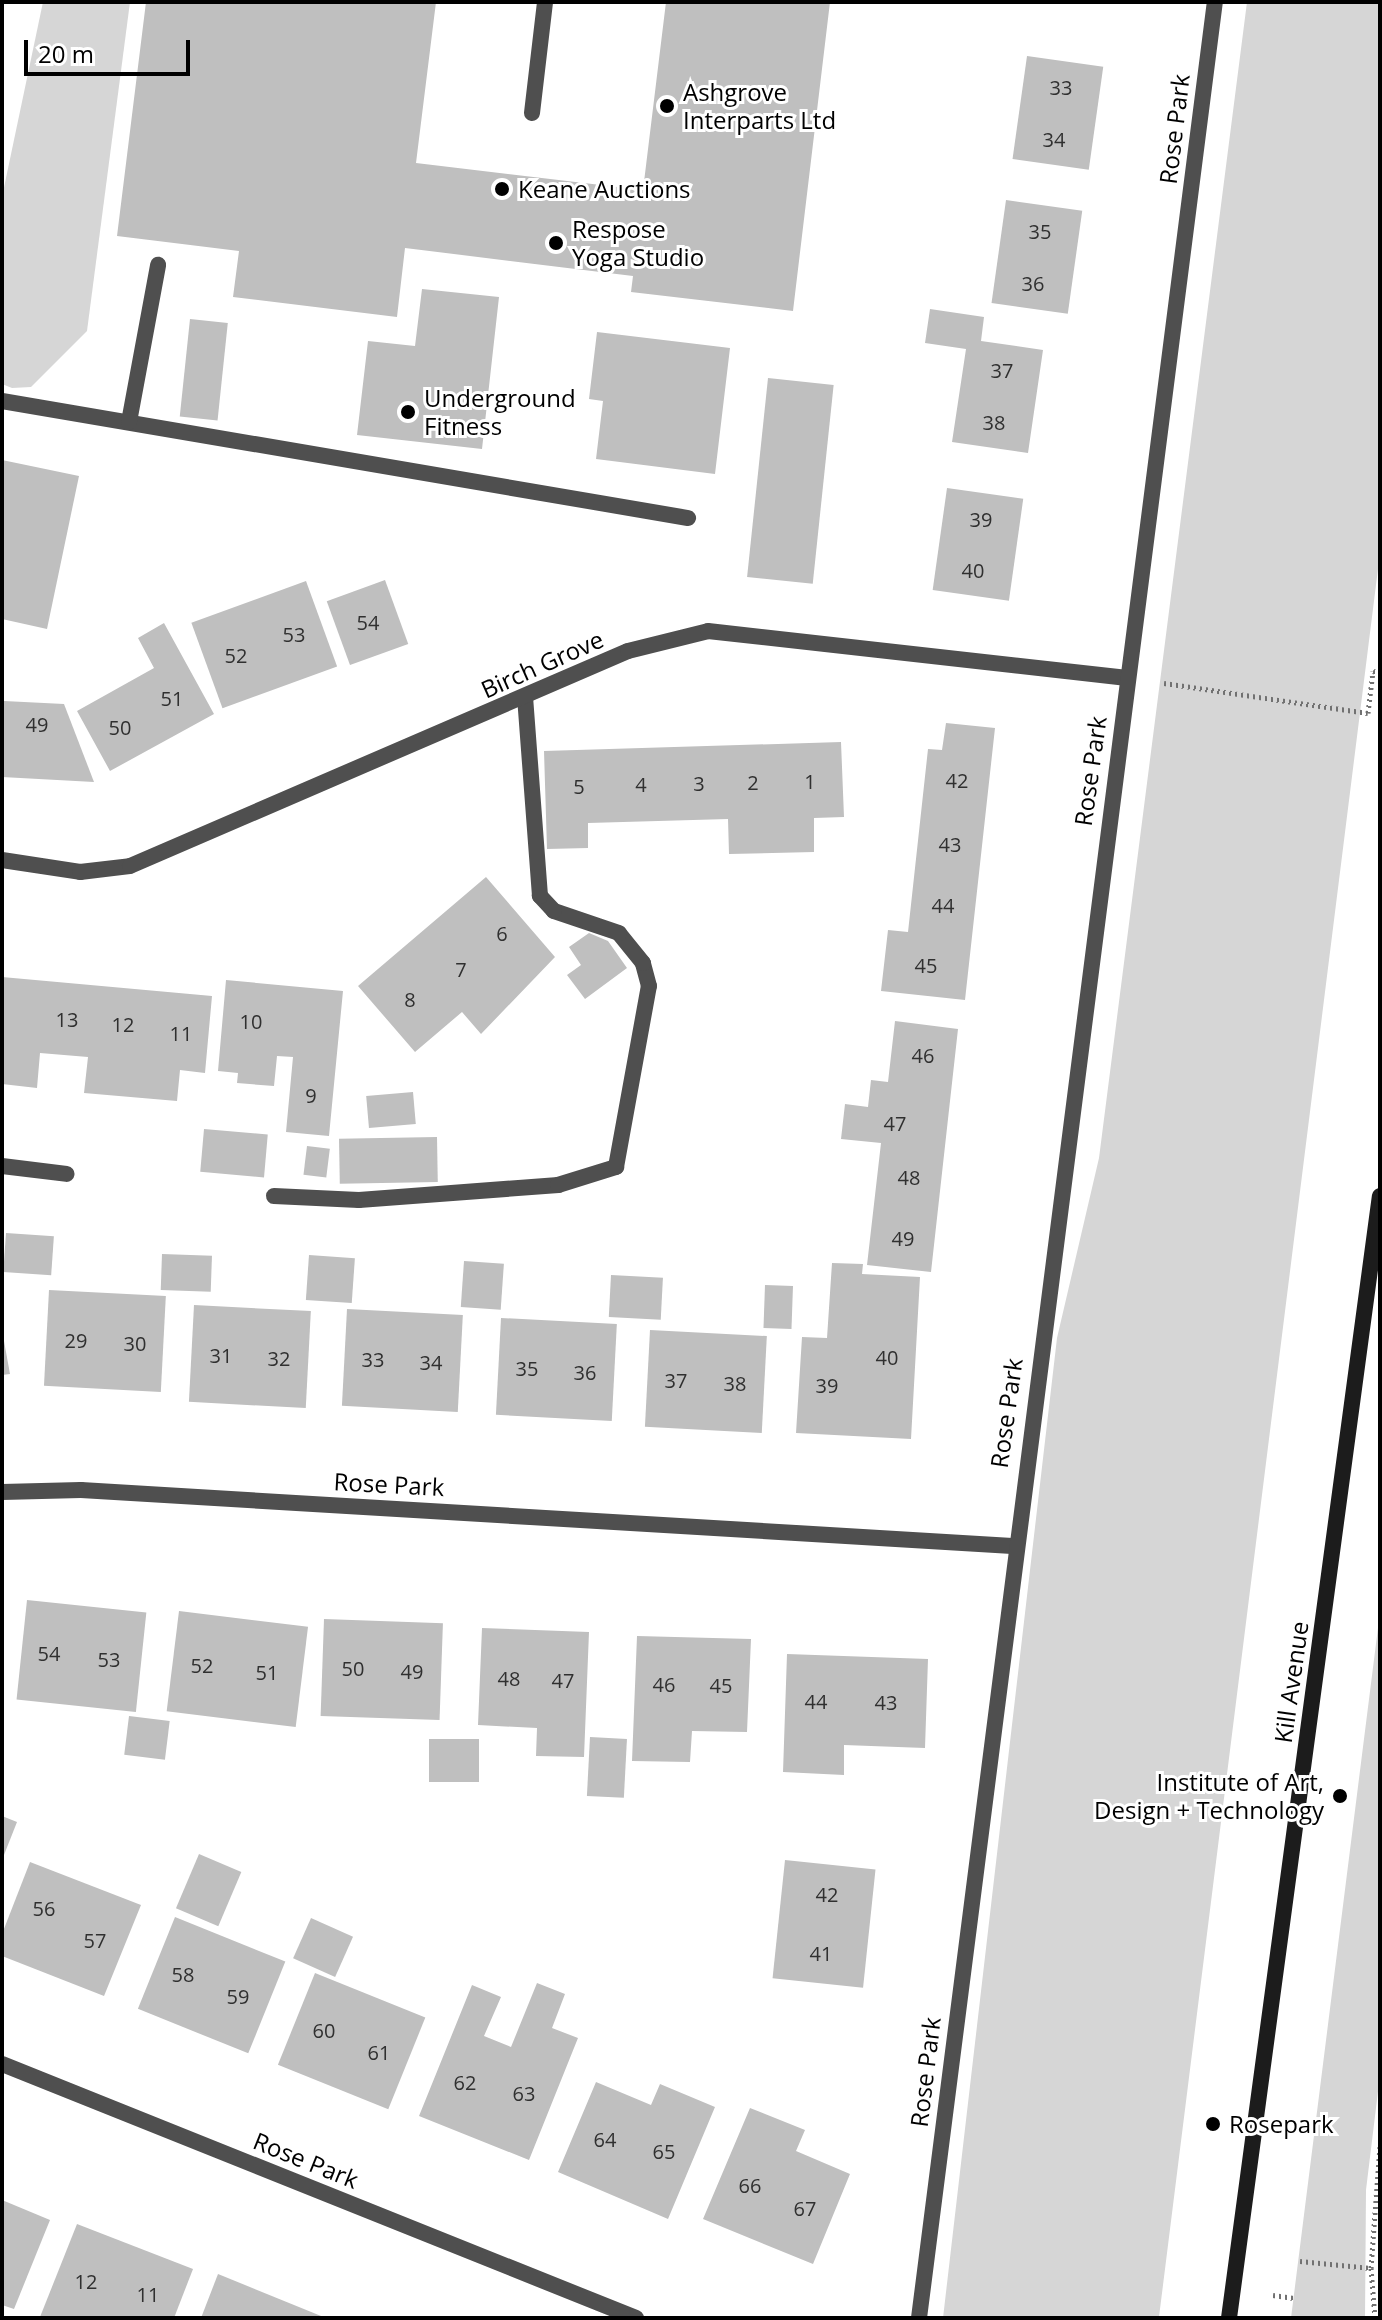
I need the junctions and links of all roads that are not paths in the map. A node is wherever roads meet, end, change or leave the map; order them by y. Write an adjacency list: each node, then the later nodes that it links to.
1 (545, 2): 3 (street)
2 (1215, 2): 8 (street, Rose Park)
3 (532, 113)
4 (158, 265): 6 (street)
5 (2, 401): 6 (street)
6 (129, 422): 7 (street)
7 (688, 518)
8 (1127, 678): 9 (street, Birch Grove); 17 (street, Rose Park)
9 (525, 698): 10 (street, Birch Grove); 13 (street)
10 (2, 860)
11 (2, 1166): 12 (street)
12 (67, 1174)
13 (274, 1196)
14 (1380, 1196): 15 (main road, Kill Avenue)
15 (1375, 1274): 21 (main road, Kill Avenue)
16 (2, 1492): 17 (street, Rose Park)
17 (1012, 1546): 20 (street, Rose Park)
18 (2, 2064): 19 (street, Rose Park)
19 (636, 2318)
20 (919, 2318)
21 (1229, 2318)

